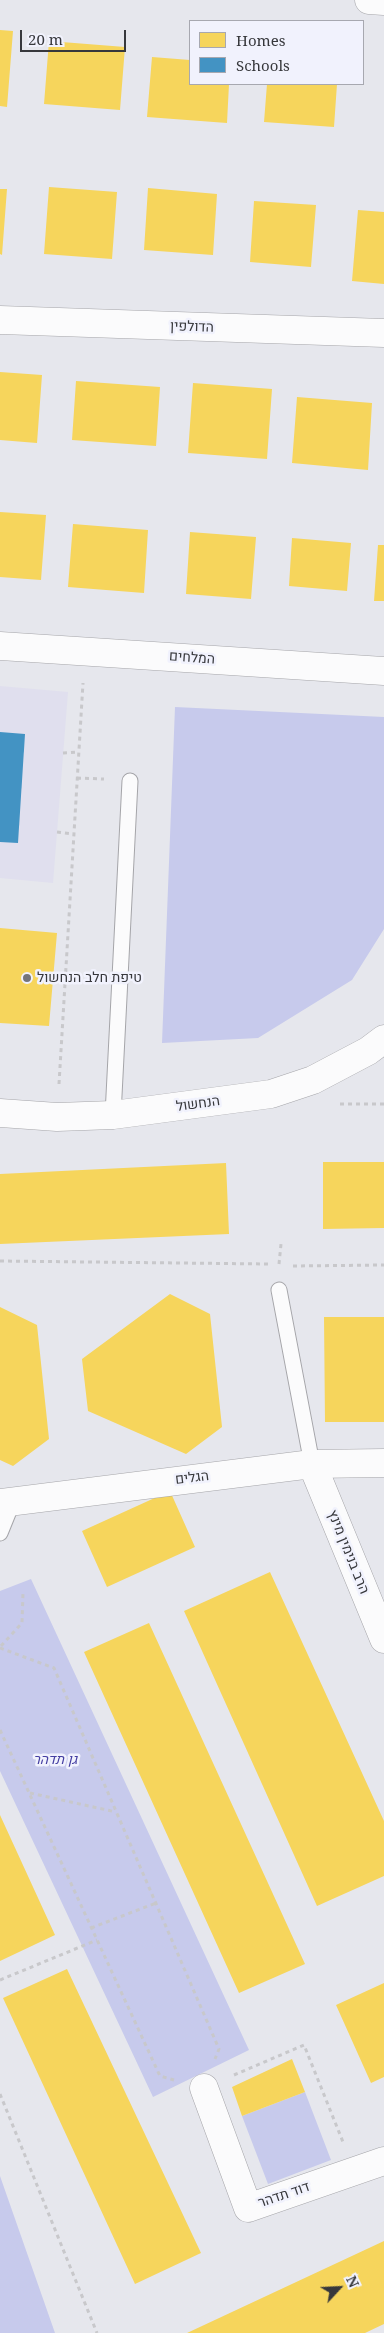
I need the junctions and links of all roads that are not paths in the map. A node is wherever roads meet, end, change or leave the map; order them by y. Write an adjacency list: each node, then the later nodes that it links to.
1 (369, 0): 2 (street)
2 (384, 1)
3 (0, 320): 4 (street, הדולפין)
4 (384, 334)
5 (0, 646): 6 (street, המלחים)
6 (384, 671)
7 (130, 780): 10 (lane)
8 (384, 1040): 10 (street, הנחשול)
9 (0, 1113): 10 (street, הנחשול)
10 (113, 1115)
11 (279, 1290): 13 (lane)
12 (384, 1463): 13 (street, הגלים)
13 (312, 1464): 14 (street, הגלים); 16 (street, הרב בנימין מינץ)
14 (6, 1502): 15 (lane)
15 (0, 1532)
16 (384, 1639)
17 (204, 2088): 18 (street, דוד תדהר)
18 (384, 2160)

